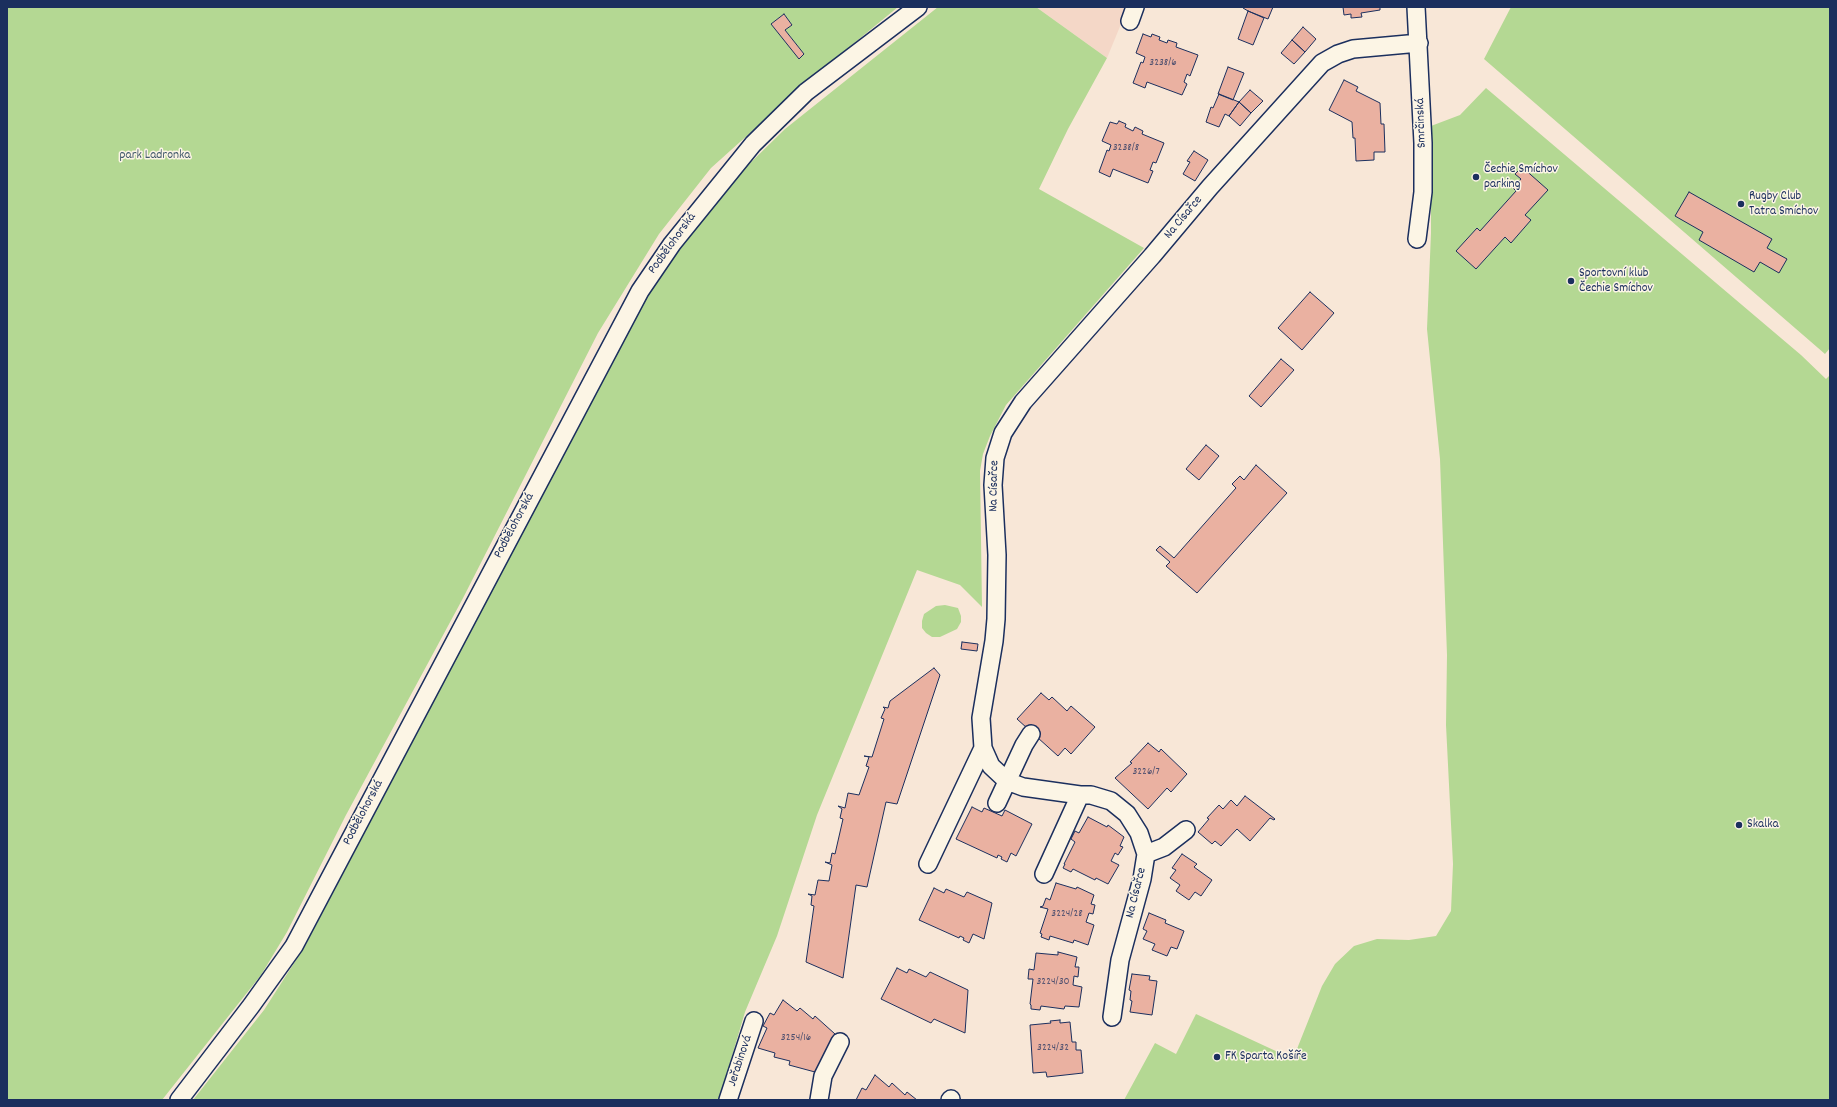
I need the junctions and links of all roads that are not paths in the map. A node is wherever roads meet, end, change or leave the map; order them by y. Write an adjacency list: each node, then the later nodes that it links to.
1 (918, 7): 17 (street, Podbělohorská)
2 (1416, 7): 3 (street, Smrčinská)
3 (1418, 43): 4 (street, Smrčinská); 6 (street, Na Císařce)
4 (1417, 239)
5 (1031, 734): 7 (street)
6 (983, 748): 7 (street, Na Císařce); 12 (street)
7 (1007, 781): 8 (street, Na Císařce); 9 (street)
8 (1080, 795): 11 (street, Na Císařce); 13 (street)
9 (997, 803)
10 (1186, 830): 11 (street)
11 (1146, 854): 14 (street, Na Císařce)
12 (928, 864)
13 (1044, 874)
14 (1112, 1017)
15 (754, 1021): 18 (street, Jeřabinová)
16 (840, 1042): 19 (street)
17 (179, 1100)
18 (728, 1100)
19 (819, 1100)

